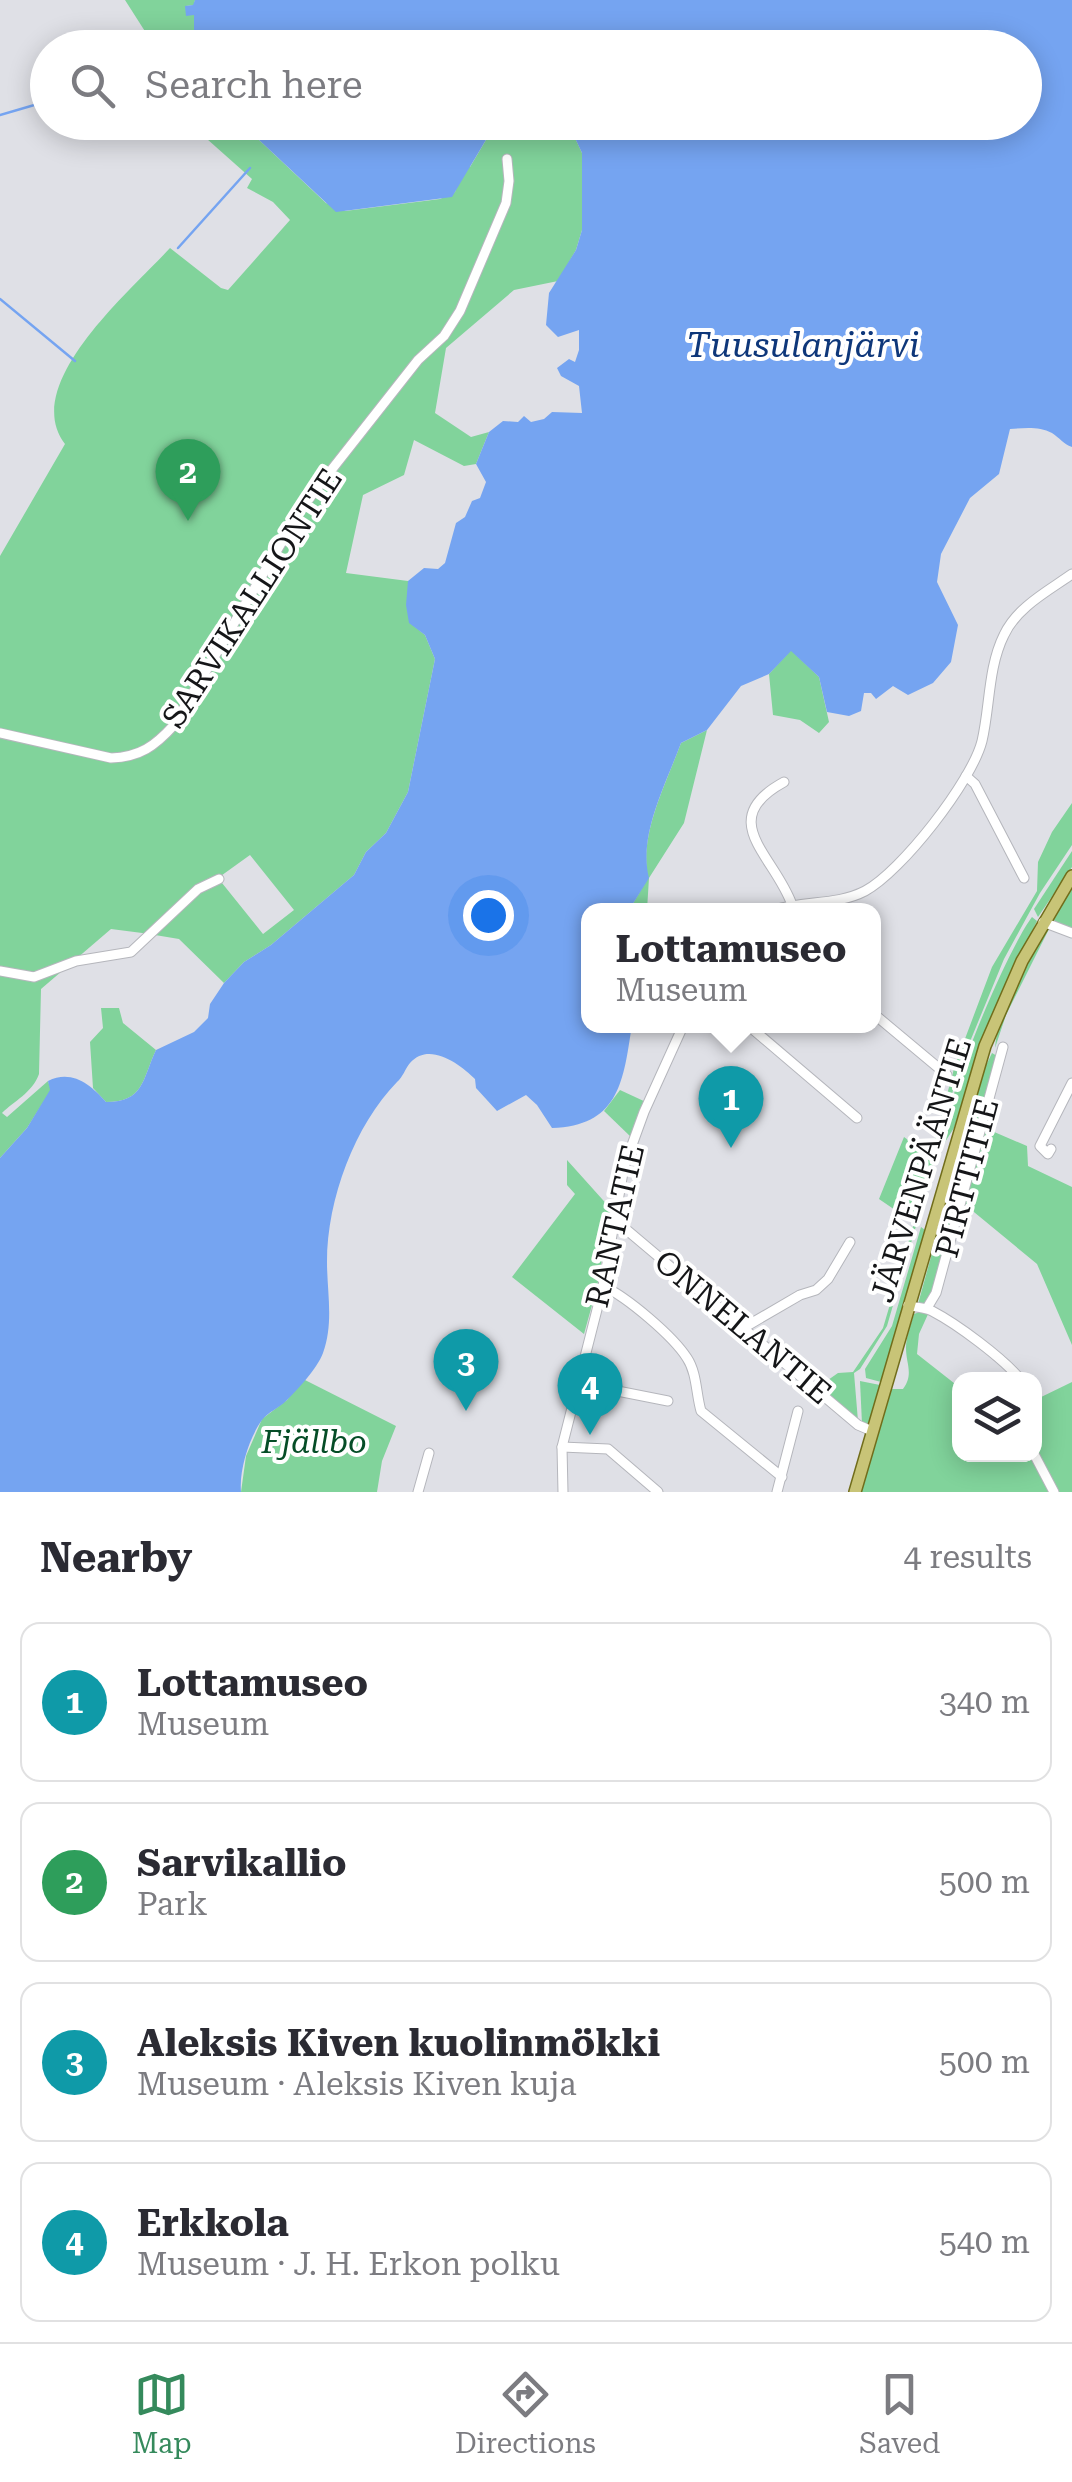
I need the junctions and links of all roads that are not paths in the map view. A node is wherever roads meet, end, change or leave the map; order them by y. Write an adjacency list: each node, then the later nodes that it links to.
1 (507, 159): 3 (street, SARVIKALLIONTIE)
2 (1072, 574): 4 (street)
3 (0, 733)
4 (966, 776): 7 (street); 10 (street)
5 (784, 782): 9 (street)
6 (1072, 876): 11 (main road, JÄRVENPÄÄNTIE)
7 (1024, 878)
8 (219, 879): 13 (street)
9 (791, 903)
10 (812, 903)
11 (1043, 922): 12 (street); 25 (main road, JÄRVENPÄÄNTIE)
12 (1072, 933)
13 (0, 971)
14 (881, 1020): 18 (street)
15 (679, 1033): 22 (street, RANTATIE)
16 (756, 1033): 20 (street)
17 (1003, 1047): 26 (street, PIRTTITIE)
18 (947, 1075)
19 (1072, 1083): 21 (street)
20 (857, 1118)
21 (1051, 1149)
22 (614, 1220): 24 (street, RANTATIE); 27 (street, ONNELANTIE)
23 (850, 1242): 27 (street)
24 (603, 1286): 29 (street, RANTATIE); 36 (street)
25 (908, 1306): 26 (street); 32 (main road, JÄRVENPÄÄNTIE)
26 (927, 1308): 28 (street)
27 (745, 1326): 32 (street, ONNELANTIE)
28 (1014, 1372)
29 (576, 1383): 30 (street); 33 (street, RANTATIE)
30 (668, 1401)
31 (798, 1411): 36 (street)
32 (872, 1432): 41 (main road, JÄRVENPÄÄNTIE)
33 (562, 1447): 38 (street, RANTATIE); 39 (street)
34 (429, 1453): 37 (street)
35 (1038, 1462): 42 (street)
36 (782, 1478): 40 (street)
37 (418, 1492)
38 (563, 1492)
39 (658, 1492)
40 (777, 1492)
41 (854, 1492)
42 (1054, 1492)

